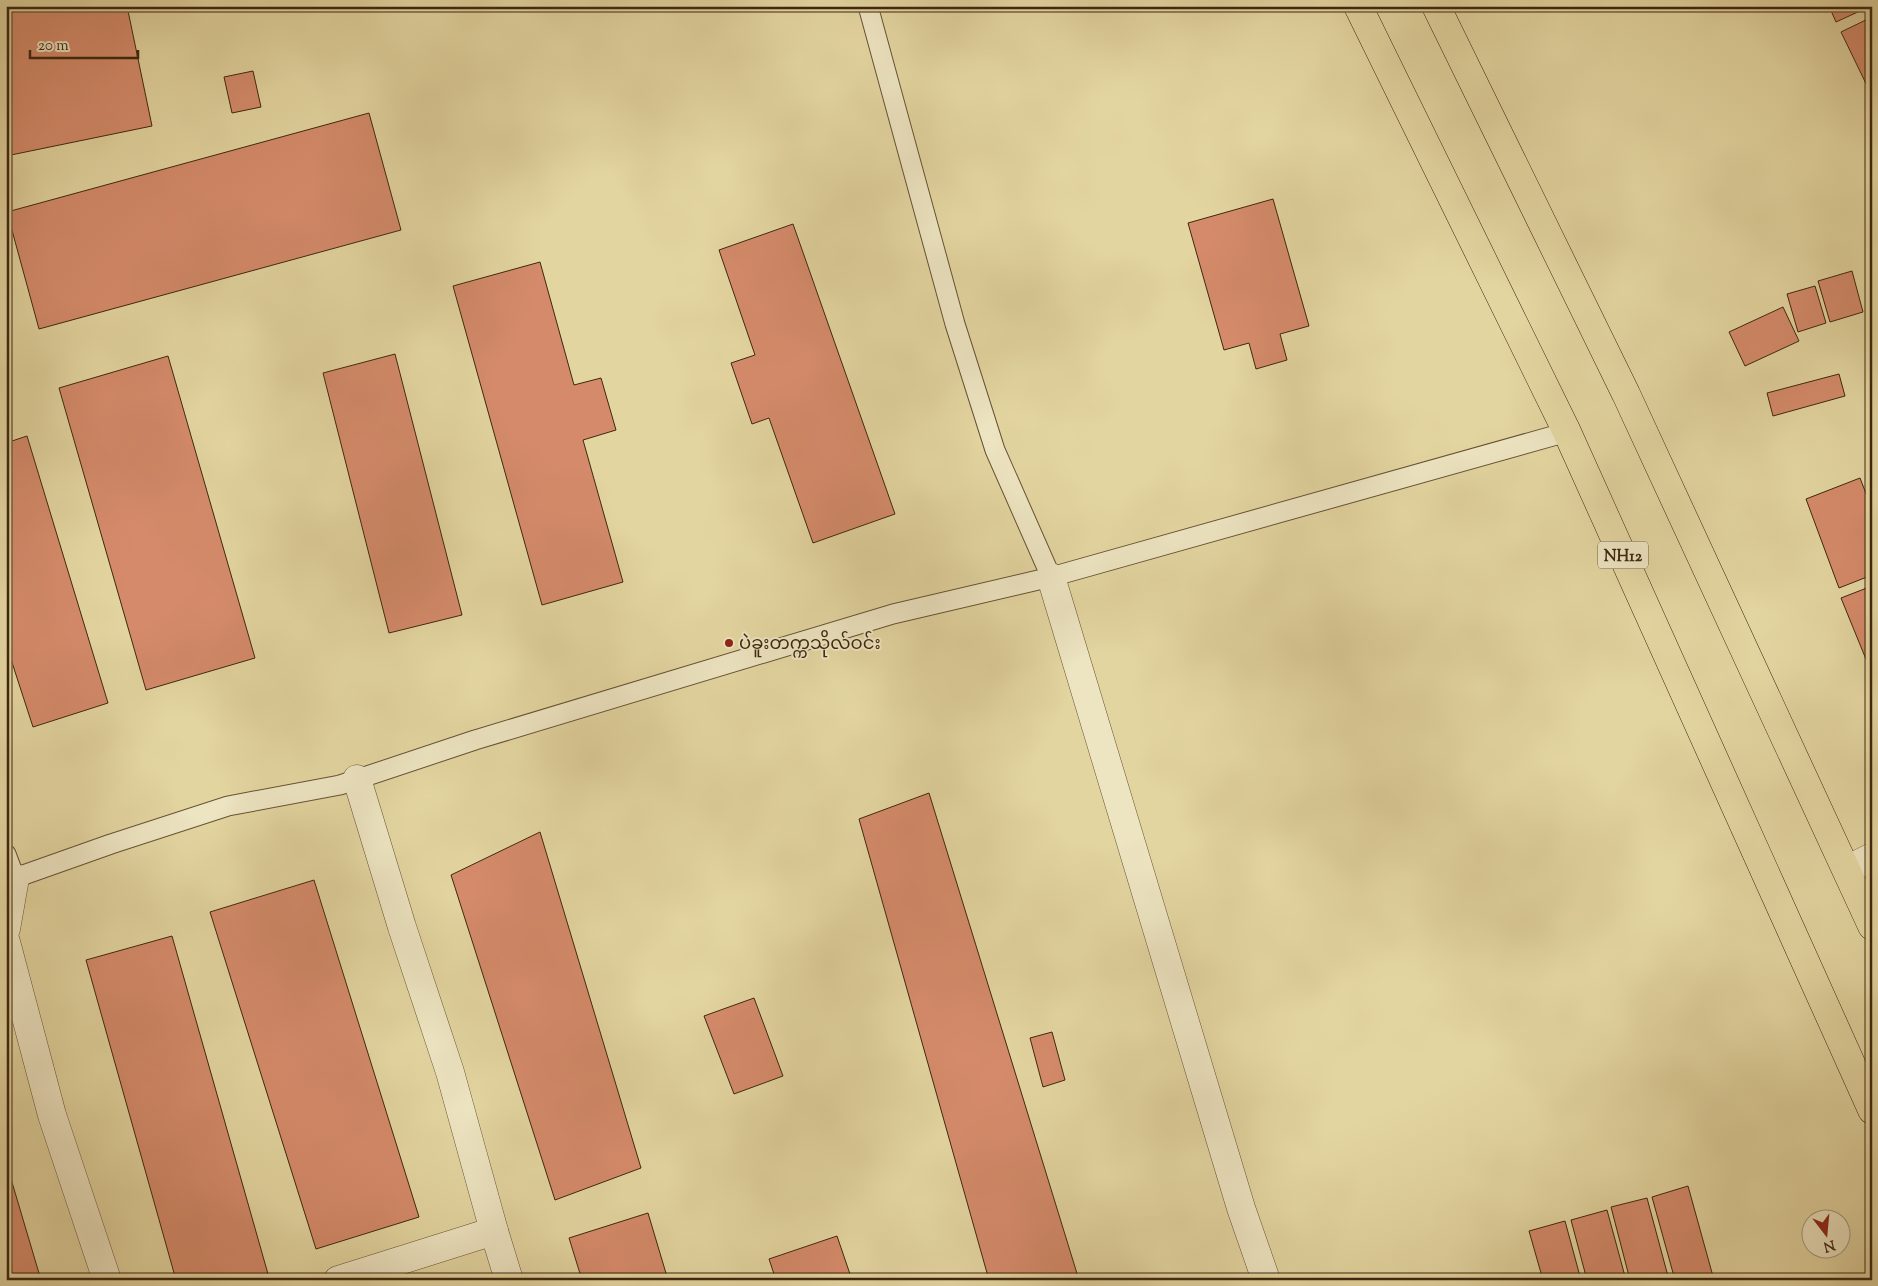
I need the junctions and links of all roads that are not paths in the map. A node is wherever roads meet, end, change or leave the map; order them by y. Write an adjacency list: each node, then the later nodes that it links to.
1 (868, 6): 5 (lane)
2 (1358, 6): 4 (highway, NH12)
3 (1436, 6): 8 (highway)
4 (1567, 432): 5 (lane); 13 (highway, NH12)
5 (1051, 577): 6 (lane); 18 (street)
6 (357, 779): 9 (lane); 14 (street)
7 (1872, 857): 8 (street)
8 (1847, 870): 10 (highway)
9 (9, 871): 11 (street)
10 (1872, 926)
11 (6, 929)
12 (6, 942): 15 (street)
13 (1872, 1110)
14 (494, 1231): 16 (street); 17 (street)
15 (107, 1280)
16 (338, 1280)
17 (509, 1280)
18 (1266, 1280)

